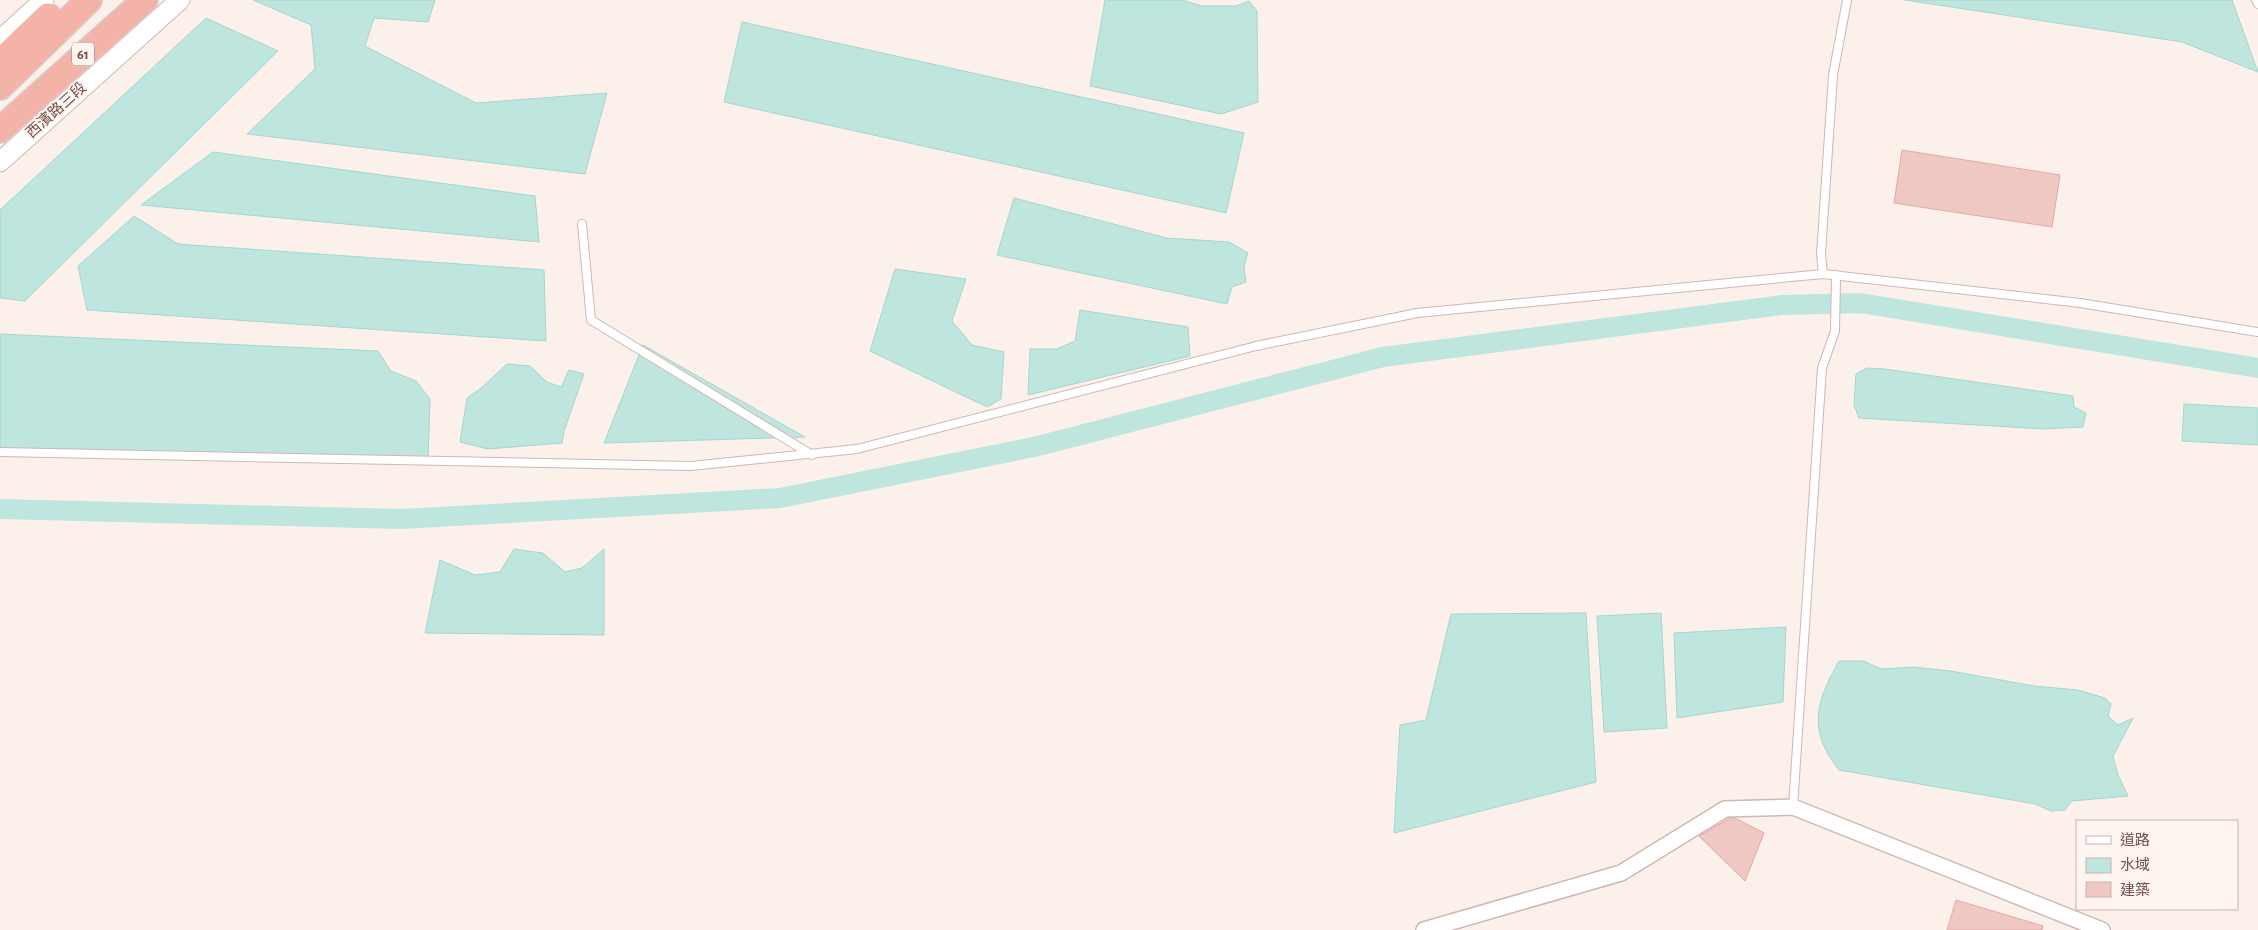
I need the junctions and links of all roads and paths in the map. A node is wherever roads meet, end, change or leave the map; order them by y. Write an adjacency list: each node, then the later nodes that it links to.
1 (44, 0): 9 (street)
2 (73, 0): 10 (highway)
3 (89, 0): 11 (highway, 61)
4 (145, 0): 12 (highway, 61)
5 (180, 0): 15 (street, 西濱路三段)
6 (1847, 0): 17 (lane)
7 (2256, 0): 8 (lane)
8 (2258, 4)
9 (0, 40)
10 (0, 62)
11 (0, 87)
12 (22, 109): 13 (highway, 61); 14 (highway)
13 (0, 130)
14 (0, 144)
15 (0, 162)
16 (582, 224): 21 (lane)
17 (1823, 274): 18 (lane); 21 (lane)
18 (1836, 275): 19 (lane); 22 (lane)
19 (2258, 332)
20 (0, 452): 21 (lane)
21 (812, 454)
22 (1793, 807): 23 (street); 24 (street)
23 (1424, 930)
24 (2102, 930)

